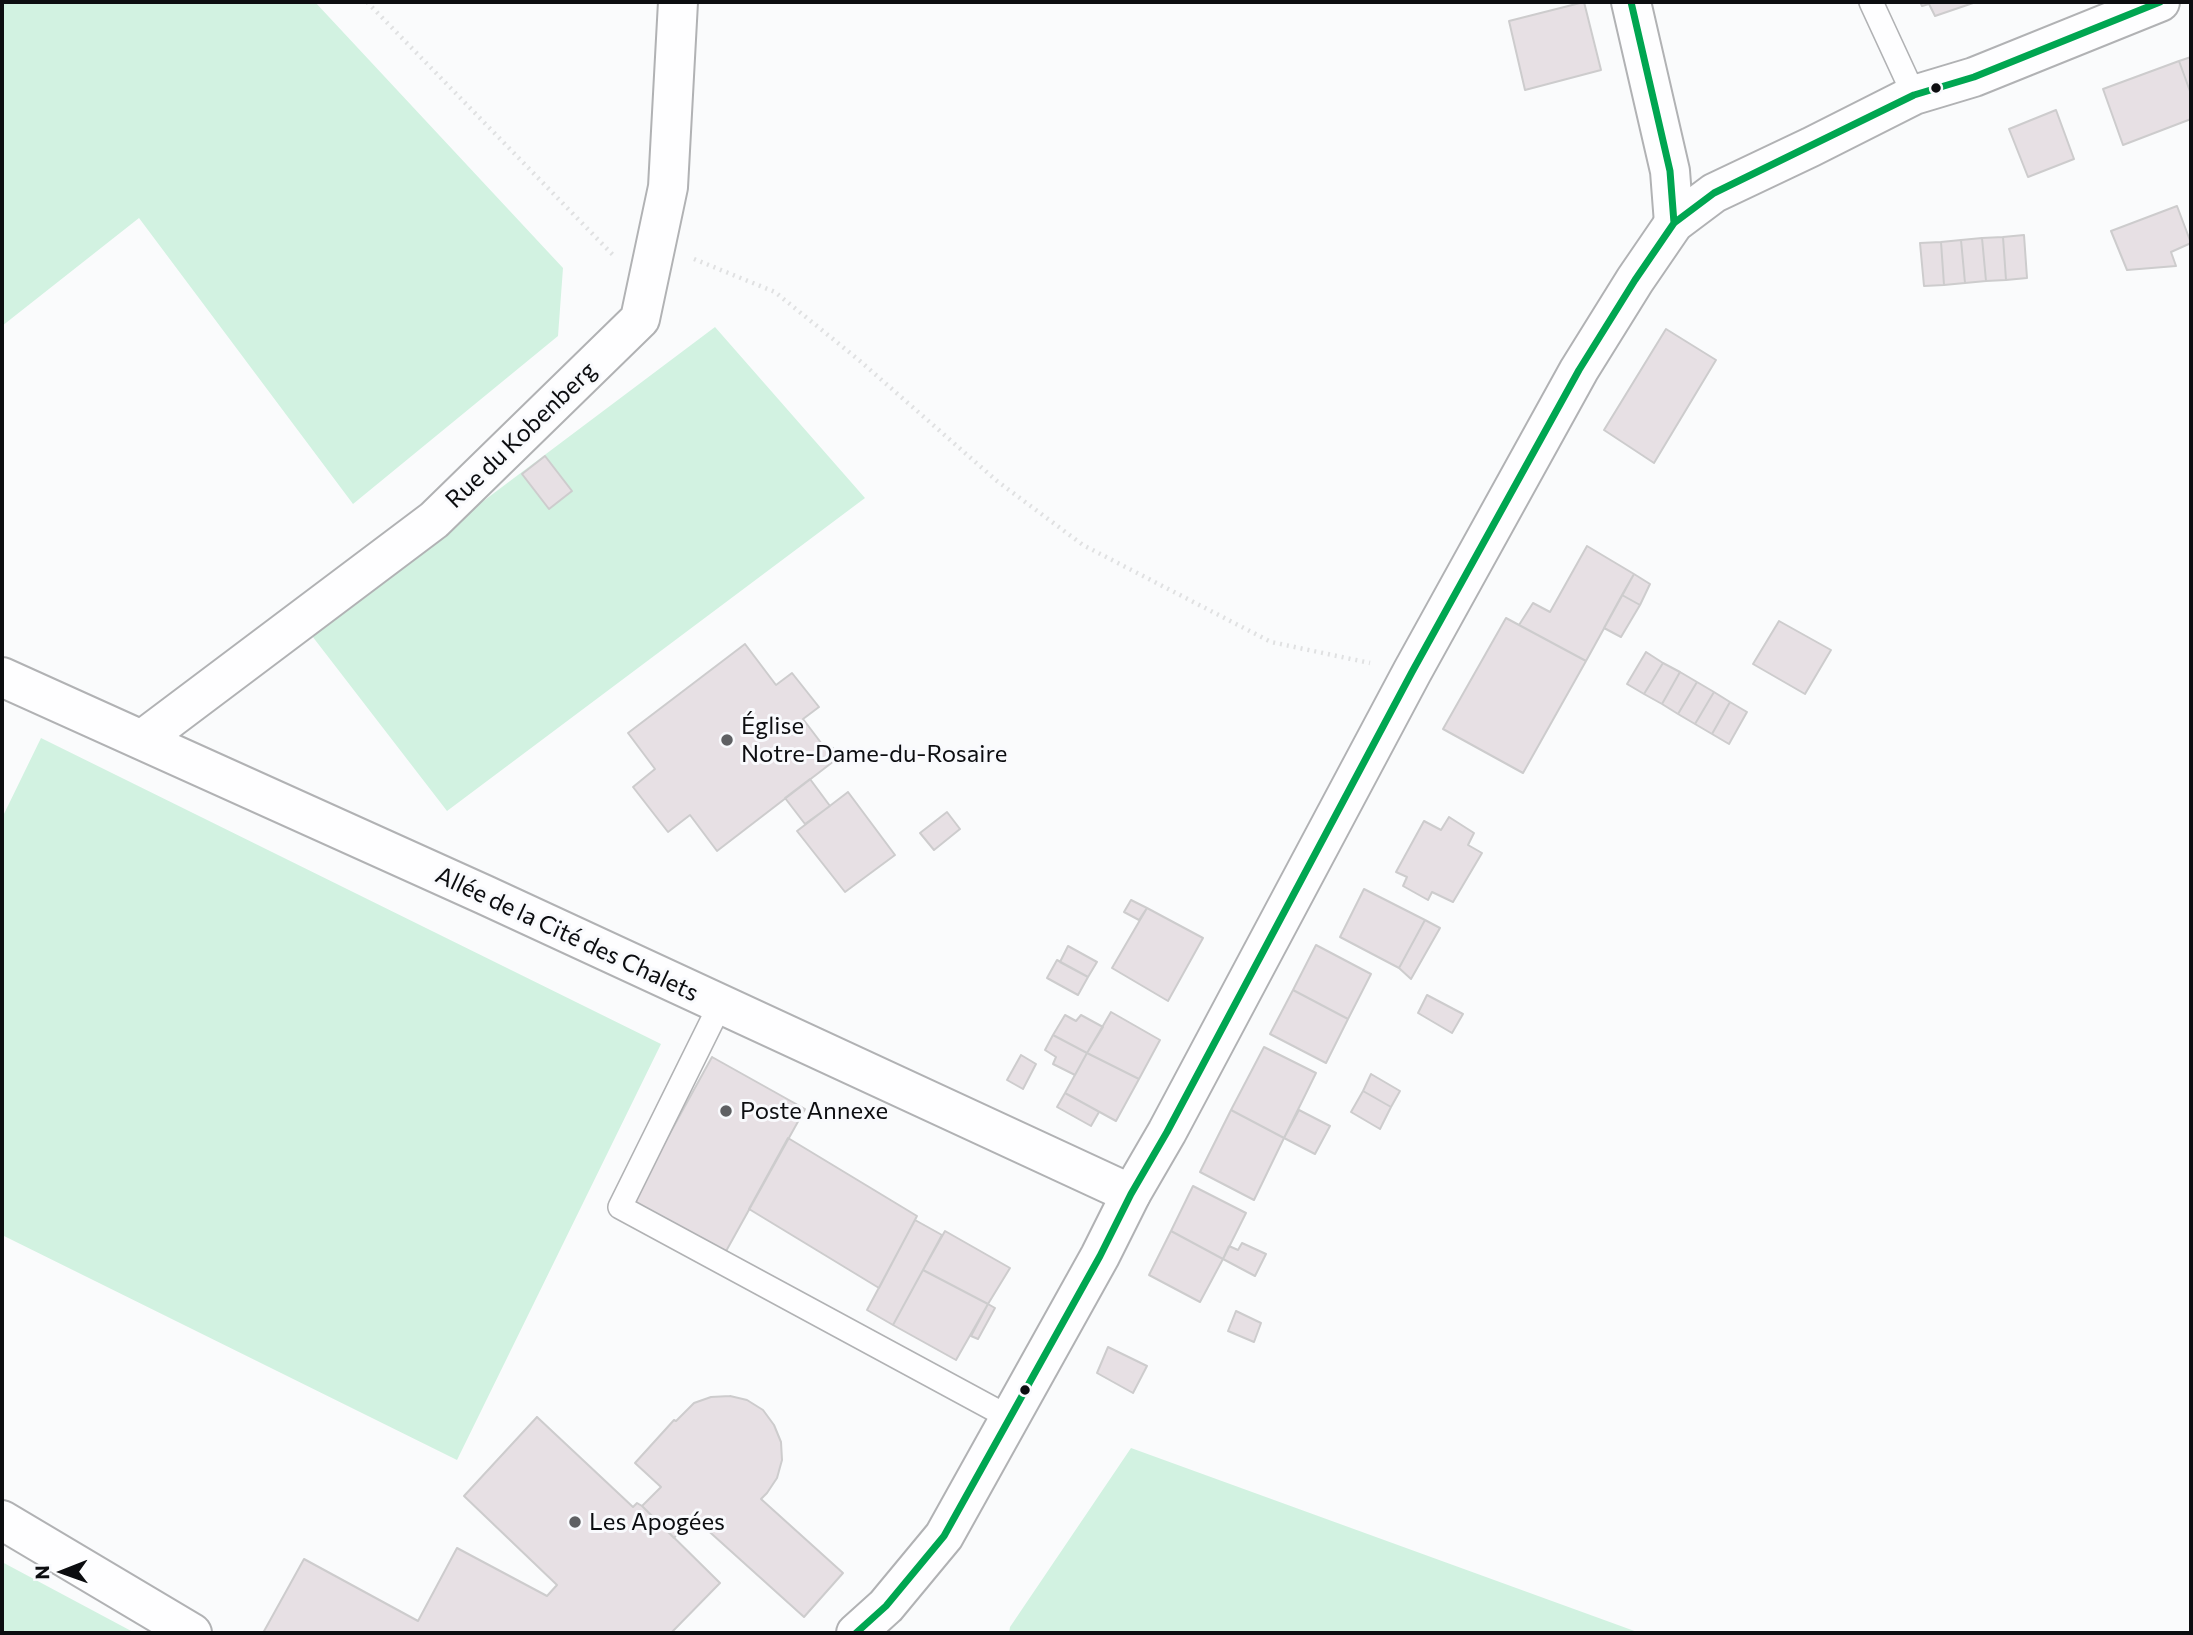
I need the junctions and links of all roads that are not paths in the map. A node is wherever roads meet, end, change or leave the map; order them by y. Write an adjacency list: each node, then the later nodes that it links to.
1 (678, 2): 8 (street, Rue du Kobenberg)
2 (1631, 2): 6 (street)
3 (1871, 2): 5 (lane)
4 (2160, 2): 5 (street)
5 (1914, 95): 6 (street)
6 (1674, 223): 10 (street)
7 (2, 677): 8 (street, Allée de la Cité des Chalets)
8 (143, 739): 9 (street, Allée de la Cité des Chalets)
9 (720, 1005): 10 (street, Allée de la Cité des Chalets); 11 (lane)
10 (1131, 1194): 11 (street)
11 (1010, 1418): 14 (street)
12 (2, 1520): 13 (street)
13 (192, 1633)
14 (856, 1633)

